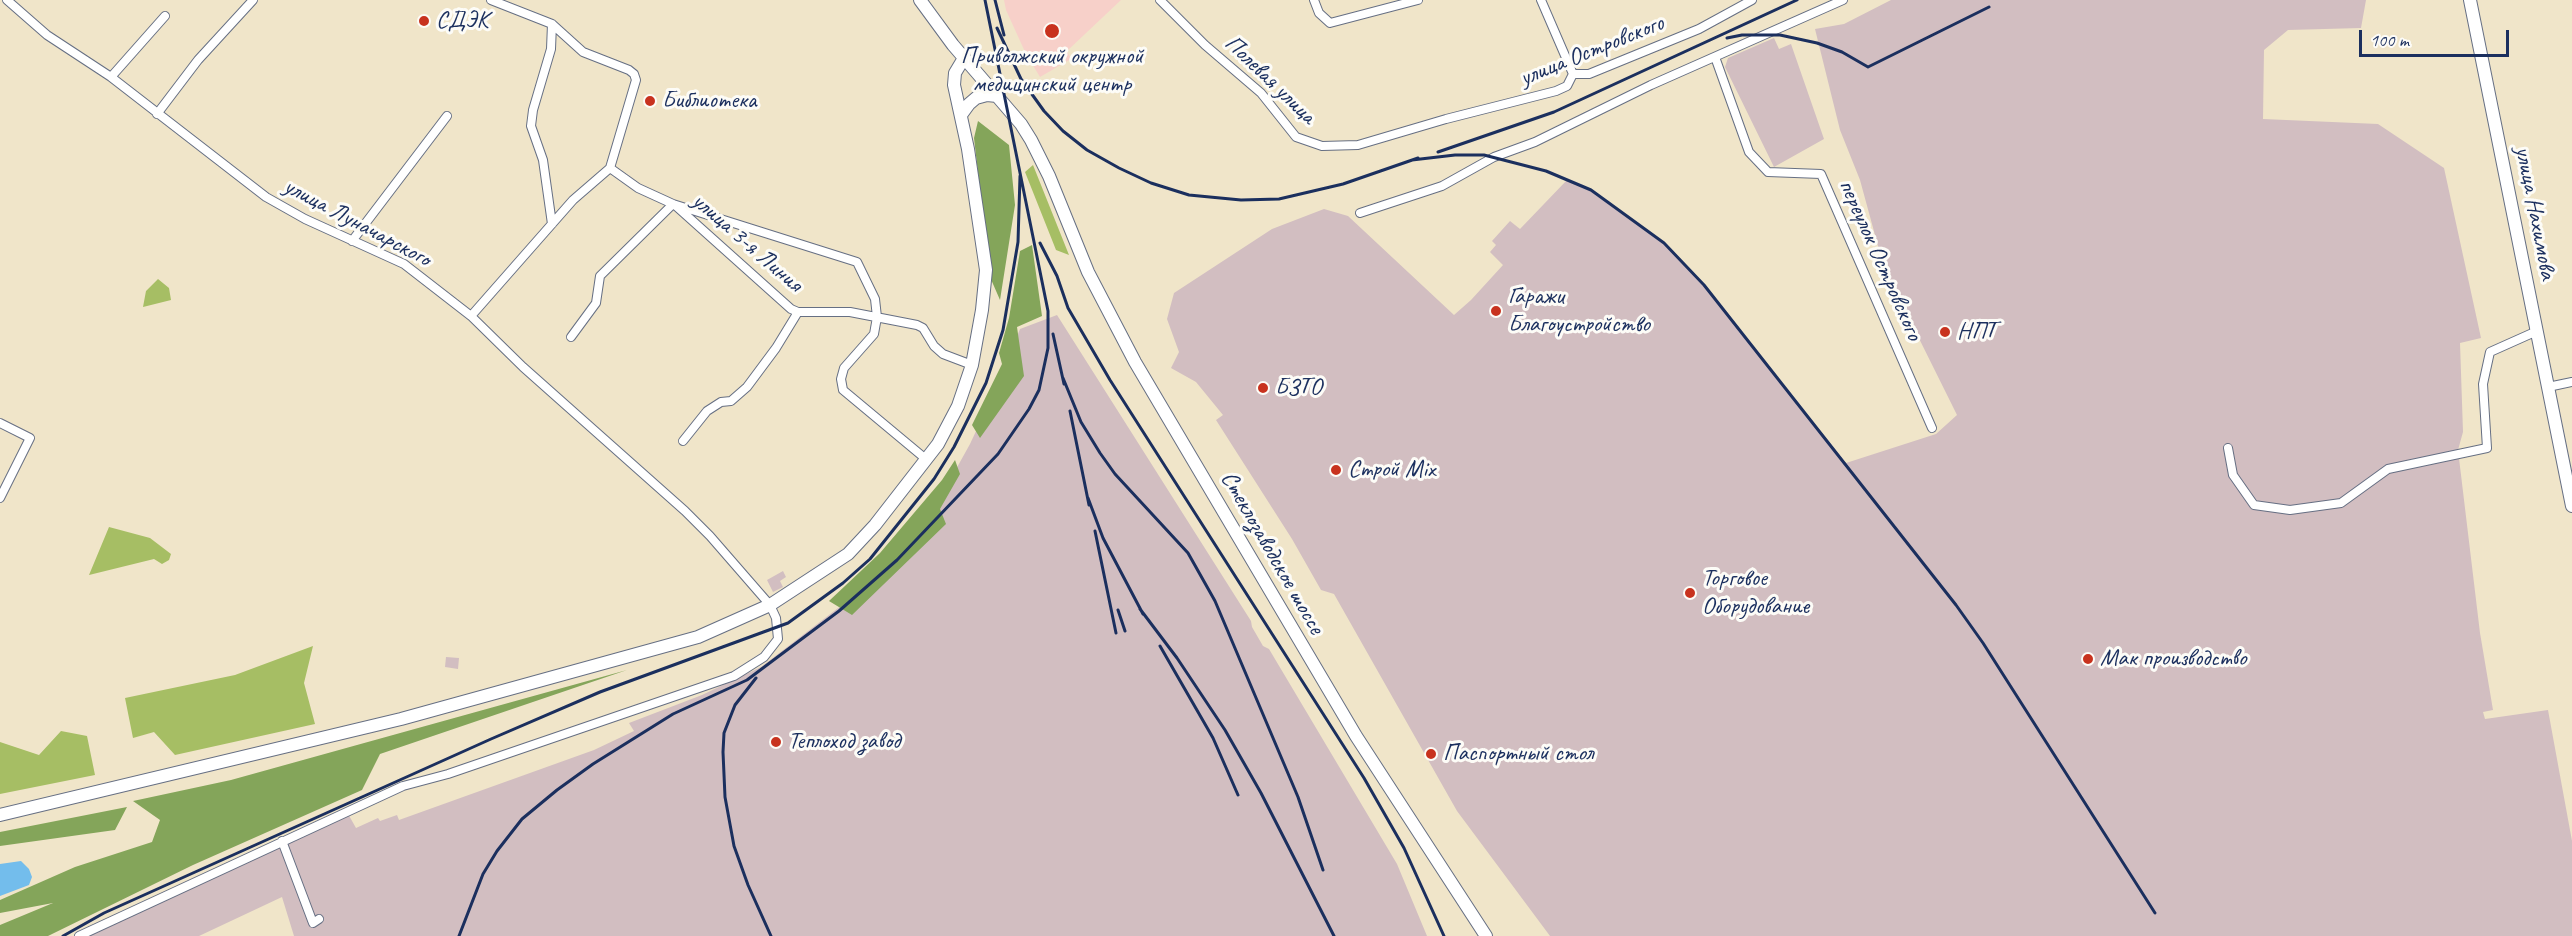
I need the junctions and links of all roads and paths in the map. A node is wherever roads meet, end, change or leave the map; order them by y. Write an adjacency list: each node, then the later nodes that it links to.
1 (7, 0): 17 (street, улица Луначарского)
2 (253, 0): 19 (street)
3 (491, 0): 13 (street)
4 (920, 0): 15 (main road, Стеклозаводское шоссе)
5 (1160, 0): 22 (street, Полевая улица)
6 (1314, 0): 7 (street)
7 (1418, 0)
8 (1541, 0): 16 (street)
9 (1752, 0): 16 (street, улица Островского)
10 (1843, 0): 14 (street)
11 (2470, 0): 31 (main road, улица Нахимова)
12 (165, 16): 17 (street)
13 (552, 24): 23 (street); 26 (street)
14 (1715, 57): 25 (street); 37 (street, переулок Островского)
15 (964, 58): 18 (main road, Стеклозаводское шоссе); 20 (main road)
16 (1573, 74): 22 (street, улица Островского)
17 (111, 77): 19 (street, улица Луначарского)
18 (997, 96): 20 (main road); 48 (main road, Стеклозаводское шоссе)
19 (158, 114): 27 (street, улица Луначарского)
20 (961, 115): 33 (main road)
21 (447, 116): 27 (street)
22 (1335, 148)
23 (610, 168): 24 (street, улица 3-я Линия); 26 (street)
24 (673, 204): 28 (street, улица 3-я Линия); 30 (street, улица 3-я Линия); 32 (street)
25 (1360, 213)
26 (552, 224): 29 (street)
27 (352, 241): 29 (street, улица Луначарского)
28 (798, 312): 30 (street); 38 (street, улица 3-я Линия)
29 (471, 316): 43 (street, улица Луначарского)
30 (877, 317): 33 (street); 40 (street)
31 (2537, 331): 35 (main road, улица Нахимова); 39 (street)
32 (571, 337)
33 (972, 365): 40 (main road)
34 (2572, 382): 35 (street)
35 (2548, 387): 42 (main road, улица Нахимова)
36 (0, 423): 41 (street)
37 (1932, 428)
38 (683, 441)
39 (2228, 448)
40 (927, 460): 43 (main road)
41 (0, 498)
42 (2572, 506)
43 (770, 605): 44 (main road); 45 (street)
44 (0, 815)
45 (282, 842): 46 (street); 47 (street)
46 (319, 919)
47 (79, 936)
48 (1486, 936)

